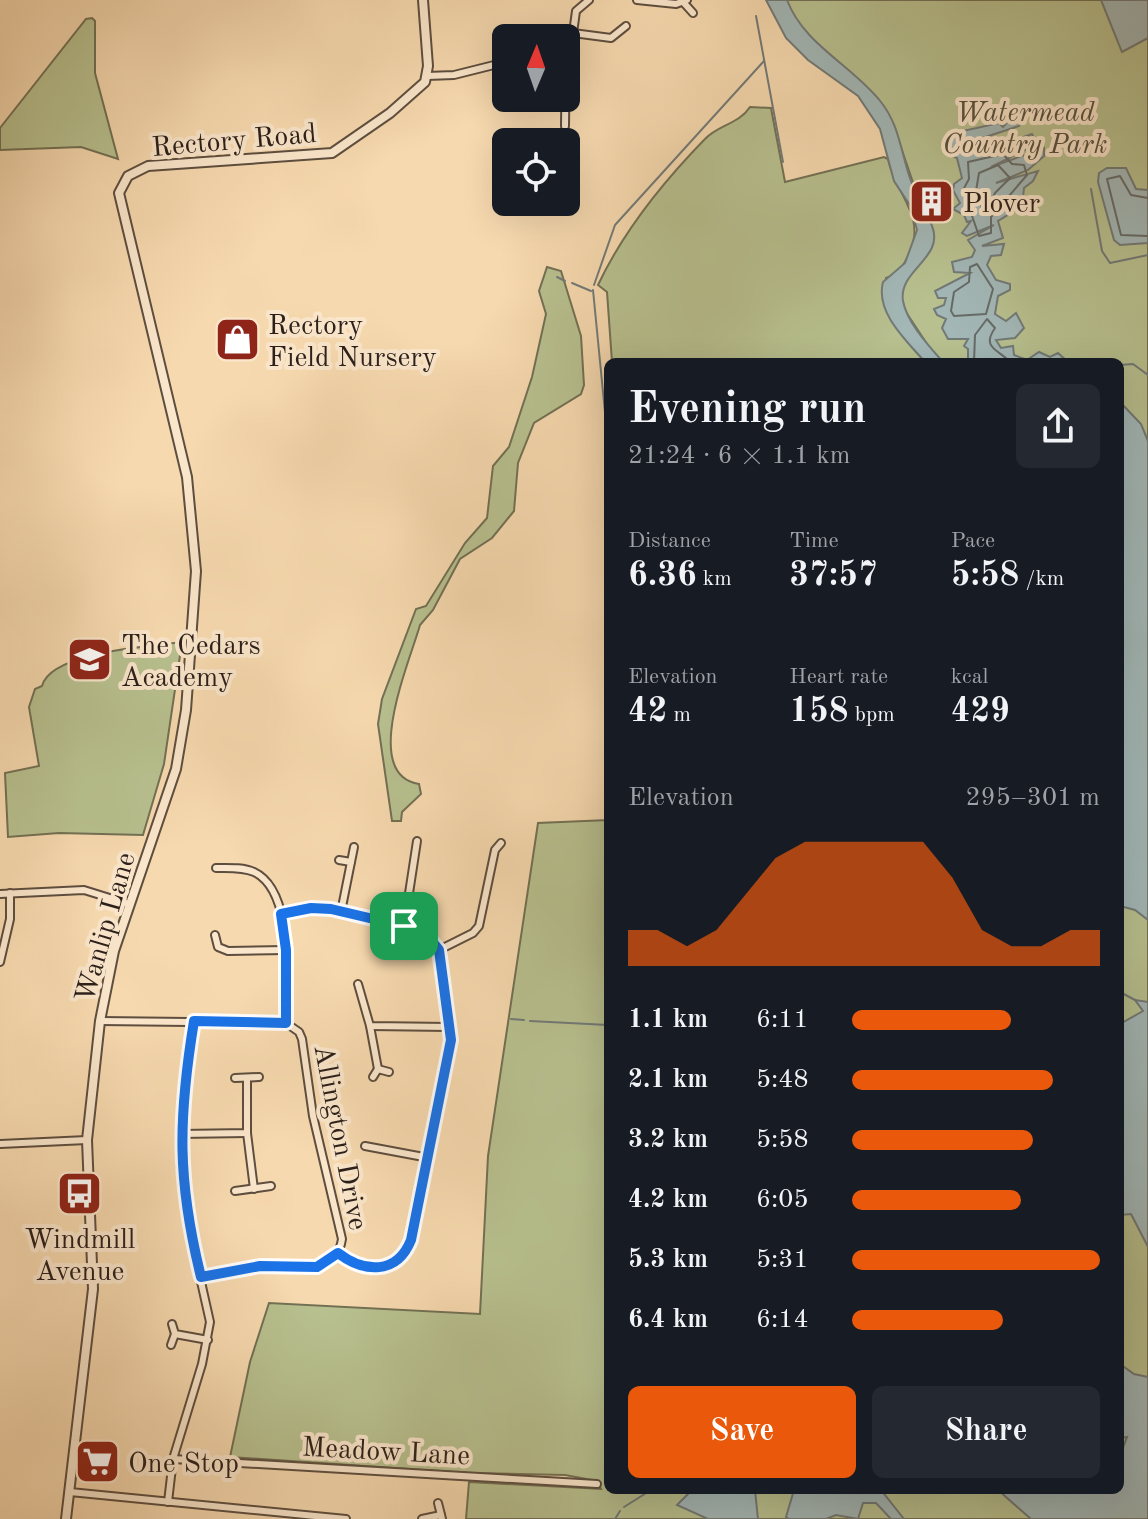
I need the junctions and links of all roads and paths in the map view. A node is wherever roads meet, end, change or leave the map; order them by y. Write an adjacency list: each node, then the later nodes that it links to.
1 (423, 0): 12 (street)
2 (589, 0): 6 (street)
3 (637, 0): 4 (street)
4 (685, 1): 5 (street)
5 (693, 13)
6 (574, 24)
7 (626, 26): 9 (street)
8 (580, 34): 9 (street)
9 (611, 38): 10 (street)
10 (613, 47)
11 (492, 66): 12 (street)
12 (427, 76): 15 (street, Rectory Road)
13 (565, 112): 14 (street)
14 (565, 126)
15 (160, 354): 30 (street, Wanlip Lane)
16 (417, 841): 21 (street)
17 (501, 843): 20 (street)
18 (486, 846): 20 (street)
19 (354, 847): 25 (street)
20 (495, 850): 37 (street)
21 (419, 851): 22 (street); 33 (street)
22 (427, 852)
23 (238, 857): 27 (street)
24 (339, 860): 25 (street)
25 (351, 862): 31 (street)
26 (216, 868): 27 (street, Allington Drive)
27 (237, 869): 32 (street, Allington Drive)
28 (10, 893): 29 (street); 30 (street); 39 (street)
29 (0, 894)
30 (129, 904): 43 (street, Wanlip Lane)
31 (341, 912): 32 (street); 33 (street)
32 (281, 914): 36 (street, Allington Drive)
33 (404, 926): 37 (street)
34 (215, 935): 35 (street)
35 (218, 947): 36 (street); 38 (street)
36 (286, 950): 45 (street, Allington Drive)
37 (439, 950): 47 (street)
38 (212, 955)
39 (0, 962)
40 (358, 984): 42 (street)
41 (373, 984): 42 (street)
42 (363, 992): 46 (street)
43 (100, 1021): 44 (street); 57 (street, Wanlip Lane)
44 (194, 1021): 45 (street); 55 (street)
45 (286, 1023): 65 (street, Allington Drive)
46 (370, 1026): 47 (street); 48 (street)
47 (449, 1027): 61 (street)
48 (378, 1069): 49 (street); 51 (street)
49 (389, 1072)
50 (259, 1077): 53 (street)
51 (373, 1077)
52 (235, 1078): 53 (street)
53 (247, 1078): 54 (street)
54 (247, 1133): 55 (street); 63 (street)
55 (180, 1134): 66 (street)
56 (377, 1136): 60 (street)
57 (87, 1140): 58 (street); 73 (street, Wanlip Lane)
58 (0, 1144)
59 (365, 1146): 60 (street)
60 (374, 1147): 61 (street)
61 (429, 1158): 65 (street)
62 (271, 1186): 63 (street)
63 (254, 1189): 64 (street)
64 (235, 1191)
65 (338, 1253): 66 (street, Allington Drive)
66 (201, 1277): 69 (street)
67 (172, 1324): 68 (street)
68 (175, 1334): 69 (street); 70 (street)
69 (208, 1340): 71 (street)
70 (171, 1345)
71 (173, 1459): 72 (street, Meadow Lane); 74 (street)
72 (597, 1484)
73 (70, 1492): 74 (street); 77 (street, Wanlip Lane)
74 (168, 1502): 78 (street)
75 (438, 1503): 76 (street)
76 (441, 1517): 79 (street)
77 (66, 1519)
78 (346, 1519)
79 (422, 1519)

